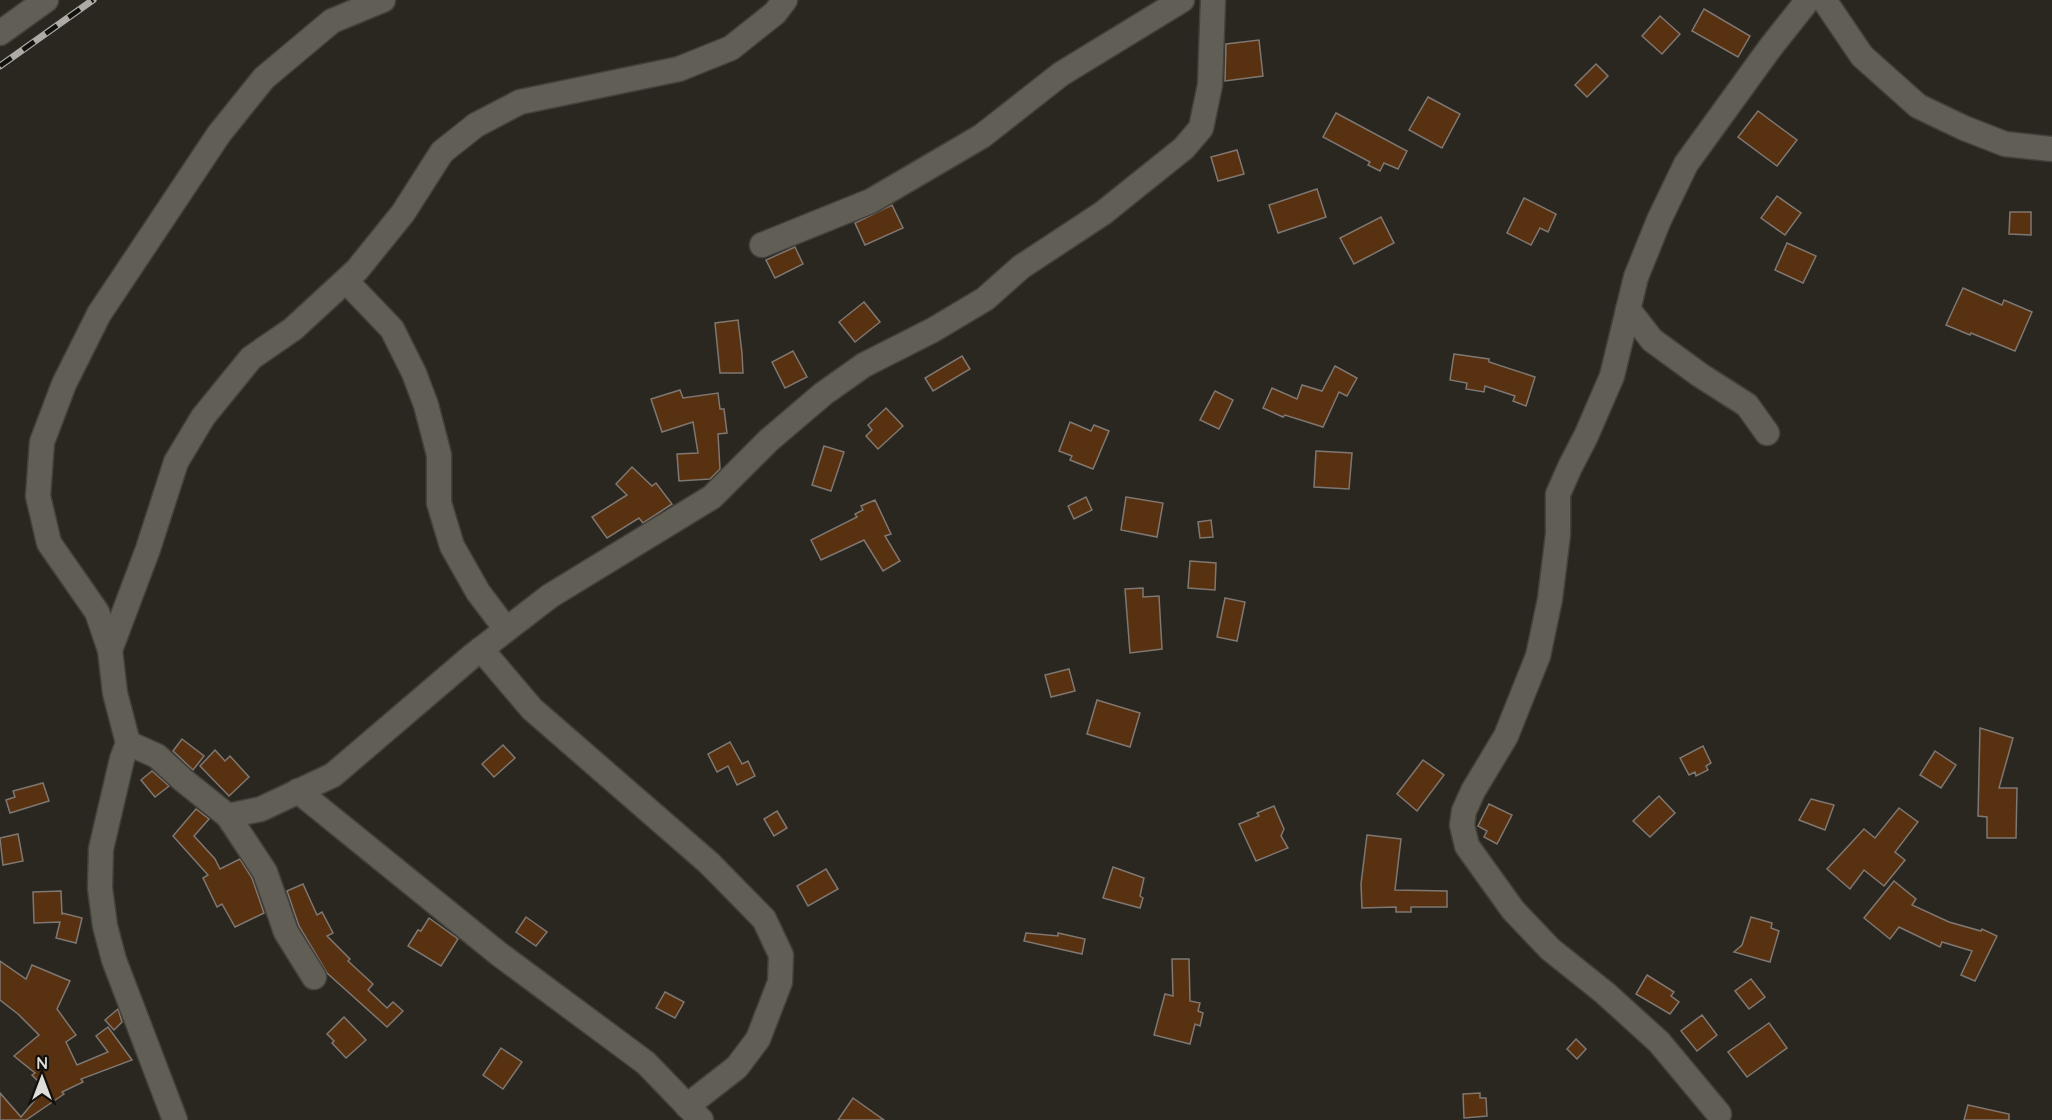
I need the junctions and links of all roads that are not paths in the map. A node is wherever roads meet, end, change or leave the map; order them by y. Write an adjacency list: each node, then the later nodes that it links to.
1 (46, 0): 8 (street)
2 (383, 0): 16 (street)
3 (785, 0): 11 (street)
4 (1182, 0): 10 (street)
5 (1213, 0): 14 (street)
6 (1808, 0): 12 (street)
7 (1824, 0): 9 (street)
8 (0, 33)
9 (2052, 149)
10 (762, 245)
11 (346, 280): 14 (street); 16 (street)
12 (1628, 309): 13 (street); 22 (street)
13 (1767, 433)
14 (506, 629): 15 (street)
15 (481, 649): 18 (street); 21 (street)
16 (110, 650): 17 (street)
17 (128, 743): 19 (street); 23 (street)
18 (298, 791): 19 (street); 21 (street)
19 (228, 816): 20 (street)
20 (314, 977)
21 (694, 1113)
22 (1719, 1114)
23 (175, 1120)

